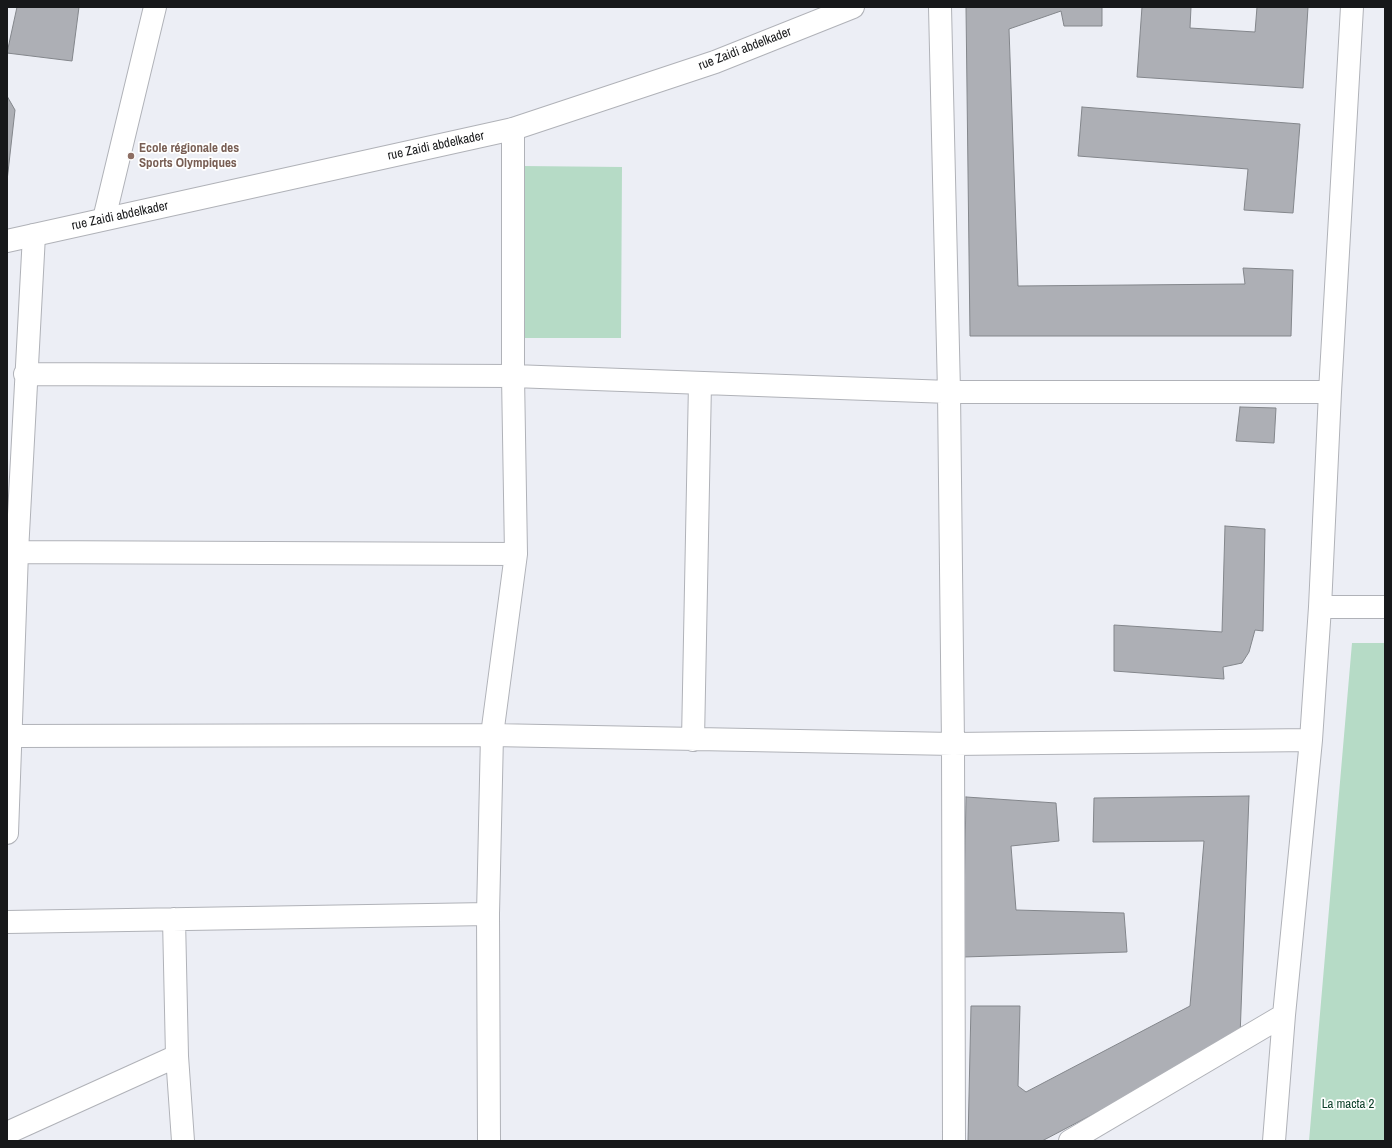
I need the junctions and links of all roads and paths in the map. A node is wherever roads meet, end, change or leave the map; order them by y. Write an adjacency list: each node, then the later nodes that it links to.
1 (155, 7): 6 (street)
2 (853, 7): 5 (street, rue Zaidi abdelkader)
3 (940, 7): 12 (street)
4 (1352, 7): 13 (street)
5 (514, 129): 6 (street, rue Zaidi abdelkader); 10 (street)
6 (104, 219): 7 (street, rue Zaidi abdelkader)
7 (34, 235): 8 (street, rue Zaidi abdelkader); 9 (street)
8 (7, 241)
9 (26, 374): 10 (street); 14 (street)
10 (513, 376): 11 (street); 15 (street)
11 (700, 383): 12 (street); 20 (street)
12 (949, 392): 13 (street); 22 (street)
13 (1330, 392): 16 (street)
14 (17, 552): 15 (street); 19 (street)
15 (516, 554): 18 (street)
16 (1320, 607): 17 (street); 21 (street)
17 (1385, 608)
18 (492, 735): 19 (street); 20 (street); 24 (street)
19 (11, 736): 23 (street)
20 (694, 740): 22 (street)
21 (1311, 740): 22 (street); 27 (street)
22 (954, 744): 32 (street)
23 (7, 833)
24 (488, 914): 25 (street); 31 (street)
25 (174, 919): 26 (street); 28 (street)
26 (7, 922)
27 (1284, 1015): 33 (street); 34 (street)
28 (177, 1056): 29 (street); 30 (street)
29 (7, 1133)
30 (183, 1141)
31 (489, 1141)
32 (954, 1141)
33 (1070, 1141)
34 (1274, 1141)

